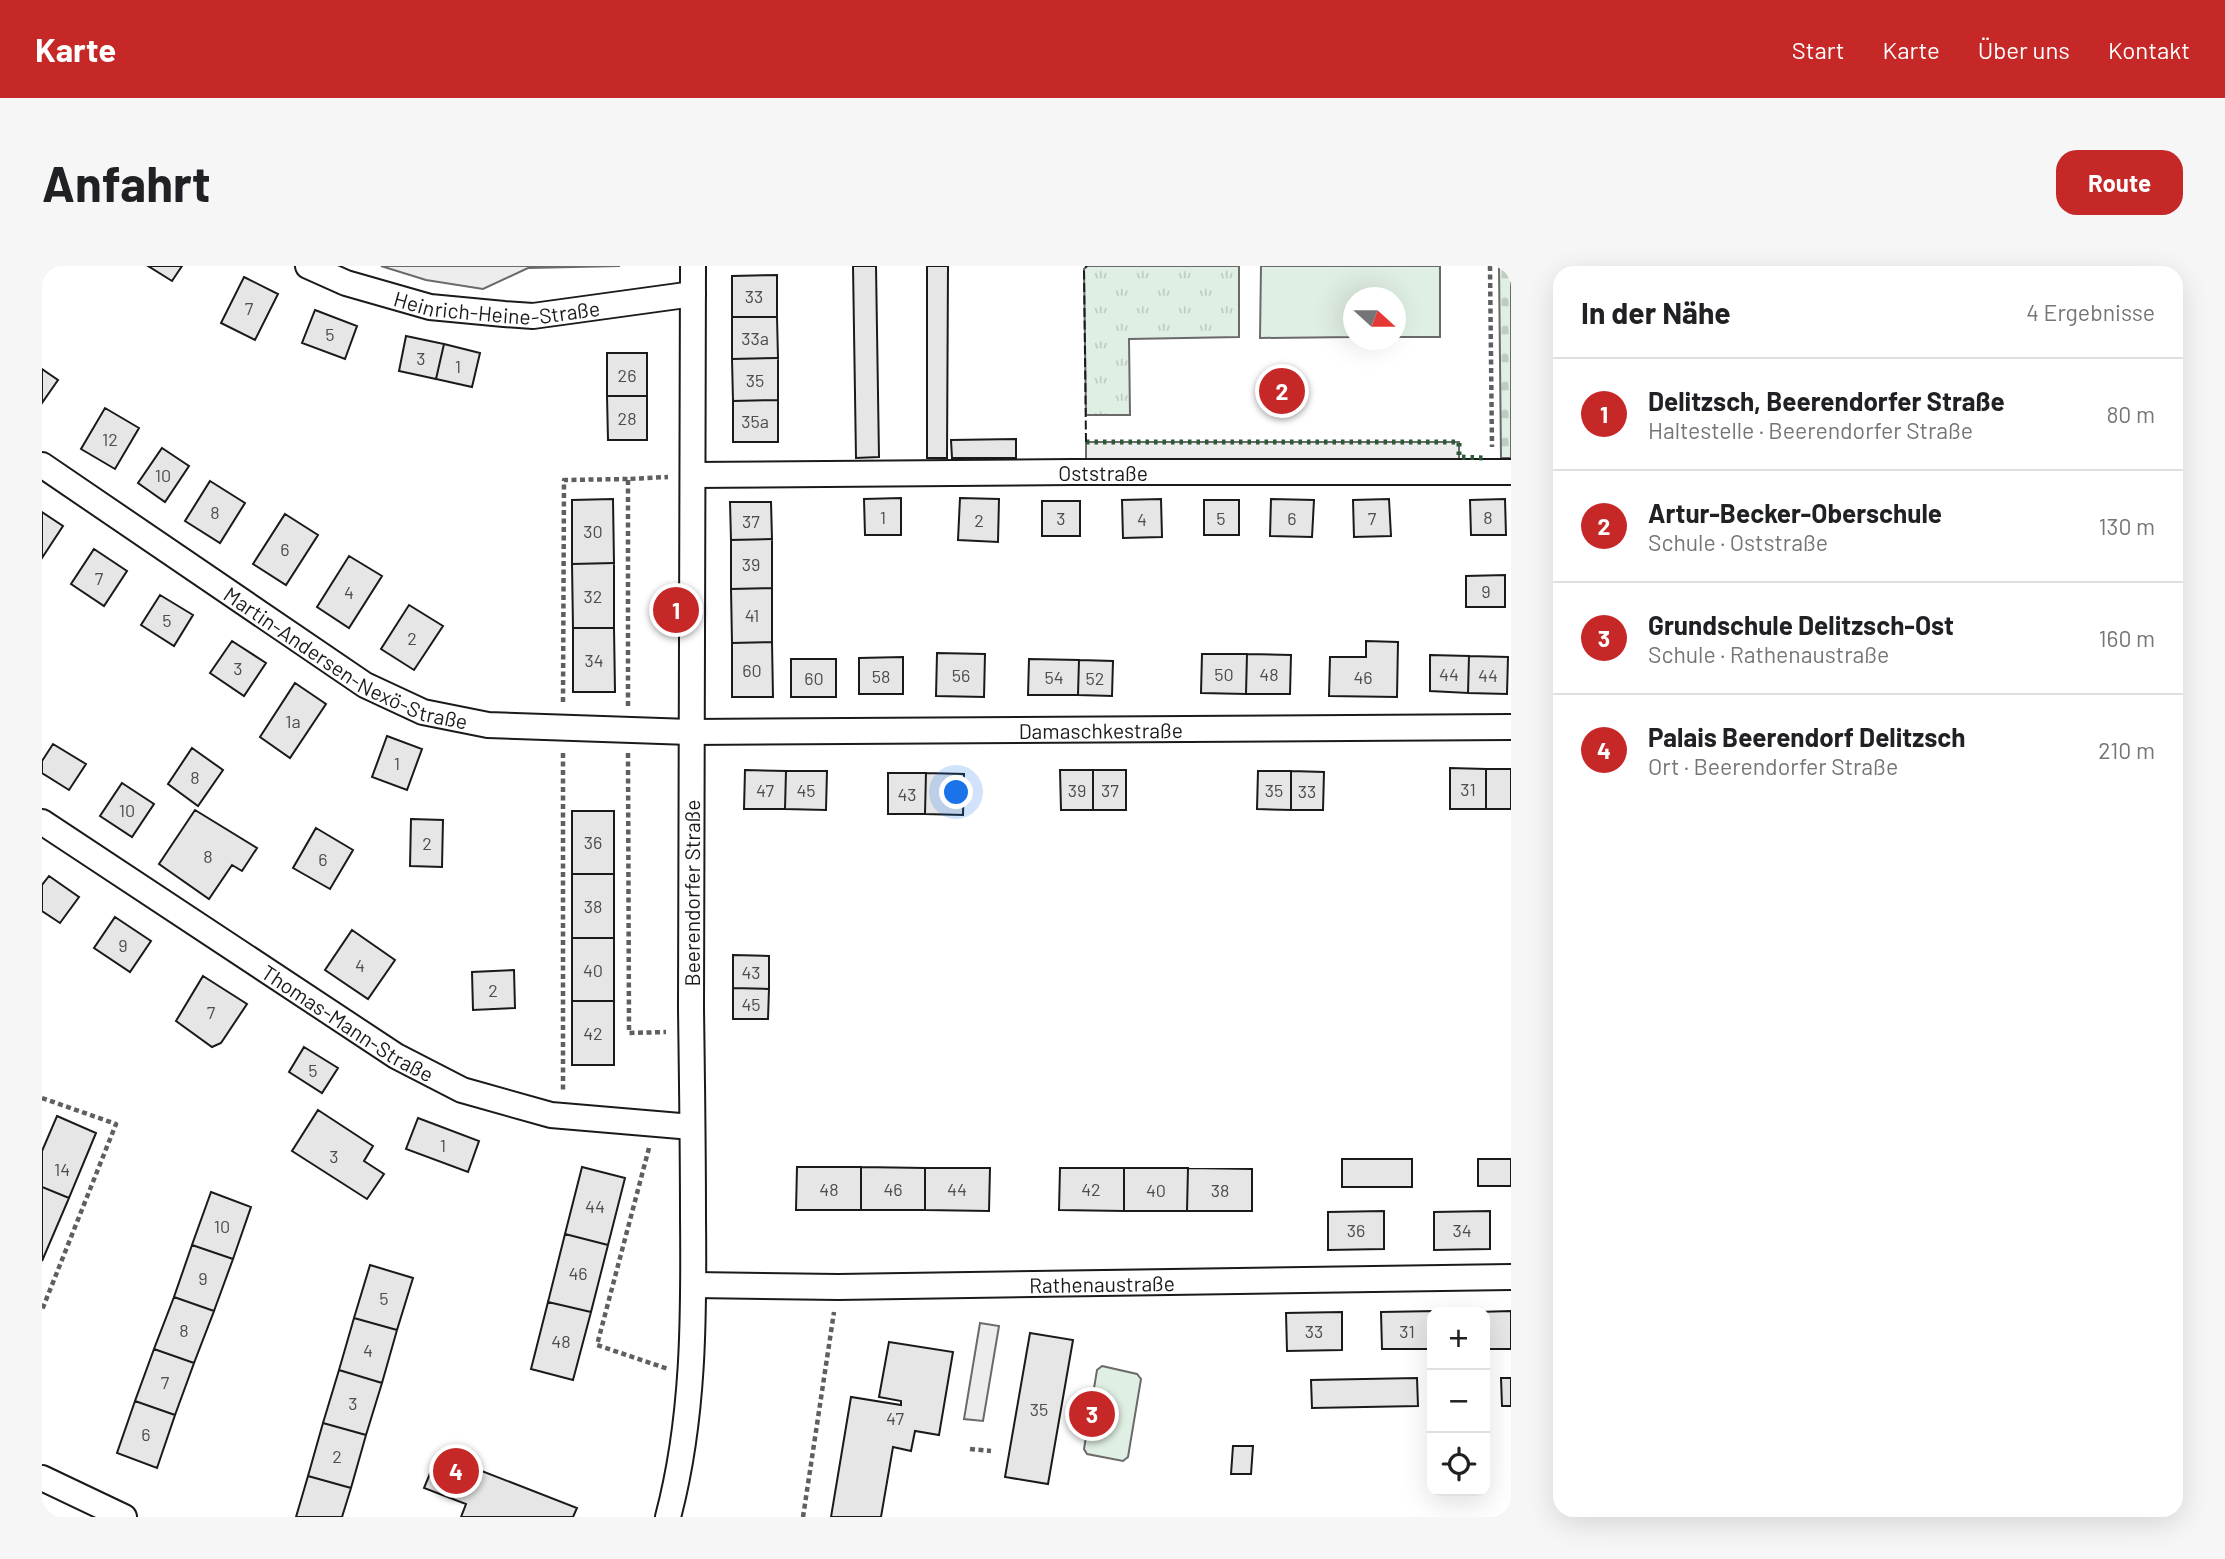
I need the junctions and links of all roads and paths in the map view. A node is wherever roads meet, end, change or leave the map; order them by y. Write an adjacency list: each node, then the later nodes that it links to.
1 (308, 266): 4 (street, Heinrich-Heine-Straße)
2 (693, 266): 4 (street, Beerendorfer Straße)
3 (1490, 266): 6 (path)
4 (693, 294): 7 (street, Beerendorfer Straße)
5 (42, 465): 10 (street, Martin-Andersen-Nexö-Straße)
6 (1501, 472): 7 (street, Oststraße)
7 (693, 475): 11 (street, Beerendorfer Straße)
8 (628, 479): 10 (path)
9 (1511, 727): 11 (street, Damaschkestraße)
10 (563, 728): 11 (street, Martin-Andersen-Nexö-Straße); 14 (path)
11 (690, 732): 16 (street, Beerendorfer Straße)
12 (42, 822): 14 (street, Thomas-Mann-Straße)
13 (42, 1098): 20 (path)
14 (563, 1116): 15 (street, Thomas-Mann-Straße)
15 (656, 1124): 16 (street, Thomas-Mann-Straße); 21 (path)
16 (692, 1127): 18 (street, Beerendorfer Straße)
17 (1511, 1278): 19 (street, Rathenaustraße)
18 (694, 1285): 19 (street, Rathenaustraße); 21 (street, Beerendorfer Straße)
19 (838, 1287): 27 (path)
20 (42, 1310)
21 (691, 1377): 26 (street, Beerendorfer Straße)
22 (970, 1449): 23 (path)
23 (990, 1451)
24 (42, 1478): 25 (street)
25 (124, 1517)
26 (668, 1517)
27 (803, 1517)

